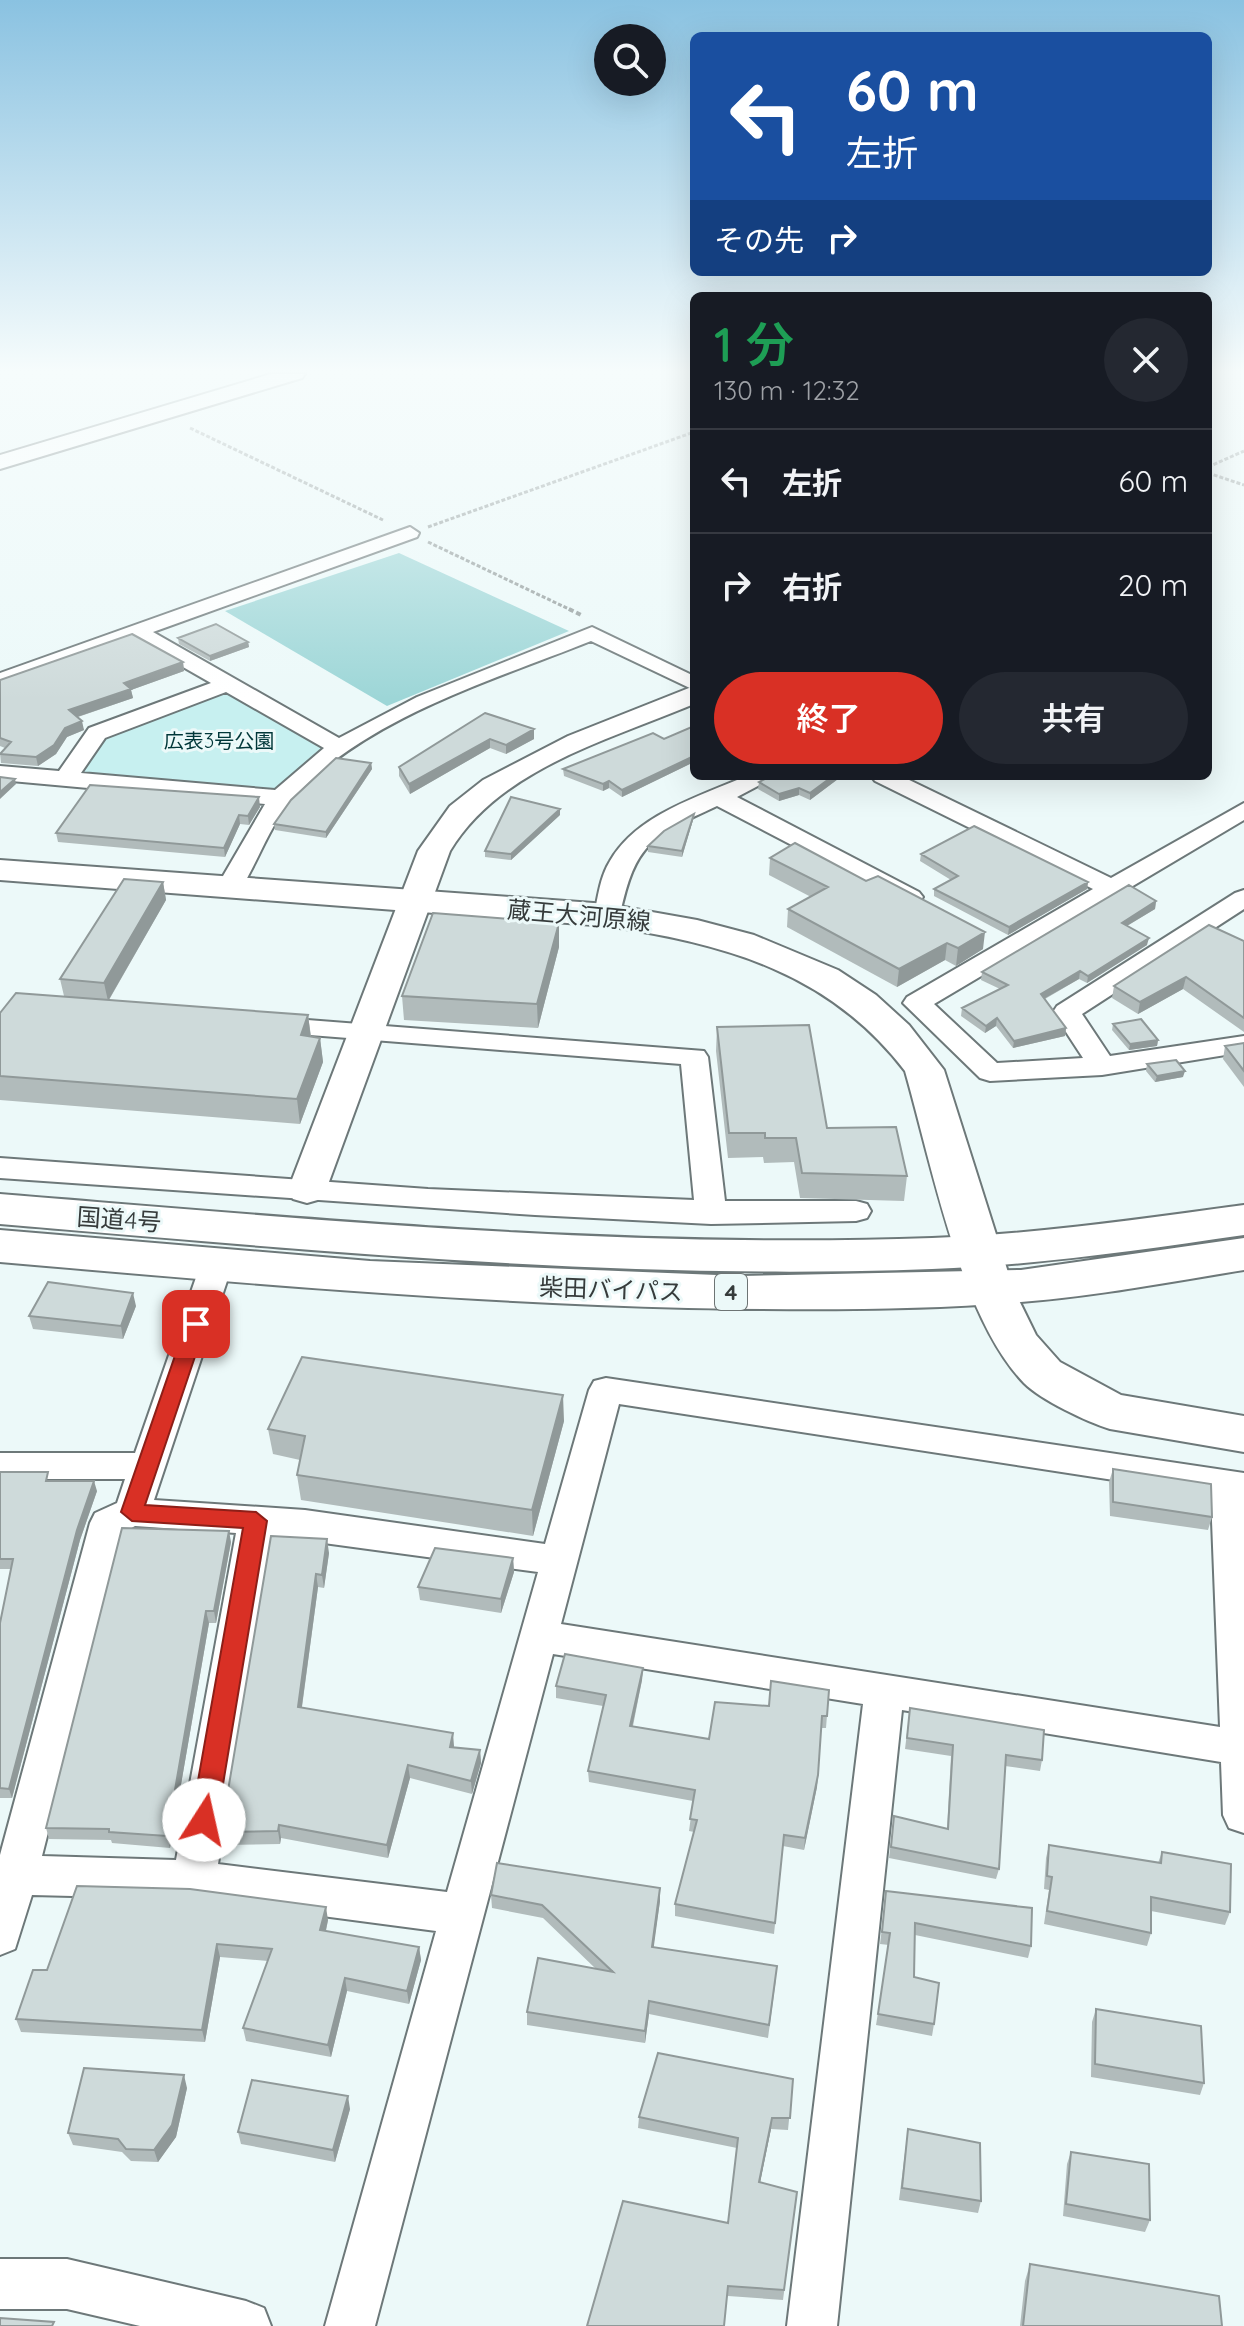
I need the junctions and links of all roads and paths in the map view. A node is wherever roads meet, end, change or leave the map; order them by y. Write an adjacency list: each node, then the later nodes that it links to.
1 (305, 483): 3 (path)
2 (552, 483): 3 (path)
3 (410, 533): 4 (path); 5 (street)
4 (595, 622)
5 (137, 632): 6 (street); 8 (street)
6 (0, 680)
7 (690, 682): 10 (street)
8 (228, 684): 10 (street); 14 (street)
9 (690, 696): 22 (street)
10 (340, 748): 15 (street)
11 (0, 773): 14 (street)
12 (757, 780): 16 (street)
13 (891, 780): 20 (street)
14 (64, 781): 15 (street)
15 (281, 798): 19 (street)
16 (720, 798): 23 (street); 24 (street)
17 (1244, 810): 20 (street)
18 (0, 870): 19 (main road, 蔵王大河原線)
19 (229, 888): 22 (main road, 蔵王大河原線)
20 (1113, 889): 26 (street)
21 (1244, 898): 30 (street)
22 (416, 903): 24 (main road, 蔵王大河原線); 28 (street)
23 (938, 912)
24 (607, 915): 40 (main road, 蔵王大河原線)
25 (979, 934): 26 (street)
26 (1006, 948): 30 (street)
27 (239, 1022): 28 (street)
28 (366, 1032): 32 (street); 35 (street)
29 (1244, 1044): 30 (street)
30 (1102, 1066)
31 (0, 1168): 32 (street)
32 (307, 1190): 35 (street)
33 (0, 1209): 38 (highway, 国道4号 / 4)
34 (856, 1211): 35 (street)
35 (711, 1214)
36 (1244, 1220): 40 (highway, 柴田バイパス / 4)
37 (0, 1246): 38 (highway, 国道4号 / 4)
38 (227, 1247): 40 (highway, 柴田バイパス / 4); 42 (street)
39 (1244, 1254): 40 (highway, 柴田バイパス / 4)
40 (984, 1270): 41 (main road, 蔵王大河原線)
41 (1244, 1434)
42 (147, 1466): 43 (street); 45 (street)
43 (0, 1467)
44 (1236, 1486): 47 (street); 50 (street)
45 (132, 1512): 46 (street); 52 (street)
46 (256, 1521): 47 (street); 53 (street)
47 (559, 1561): 48 (street)
48 (538, 1636): 49 (street); 54 (street)
49 (884, 1691): 50 (street); 59 (street)
50 (1242, 1748): 51 (street)
51 (1244, 1815)
52 (16, 1875): 53 (street); 55 (street)
53 (194, 1880): 54 (street)
54 (462, 1914): 58 (street)
55 (0, 1935)
56 (0, 2284): 57 (street)
57 (246, 2326)
58 (350, 2326)
59 (812, 2326)

